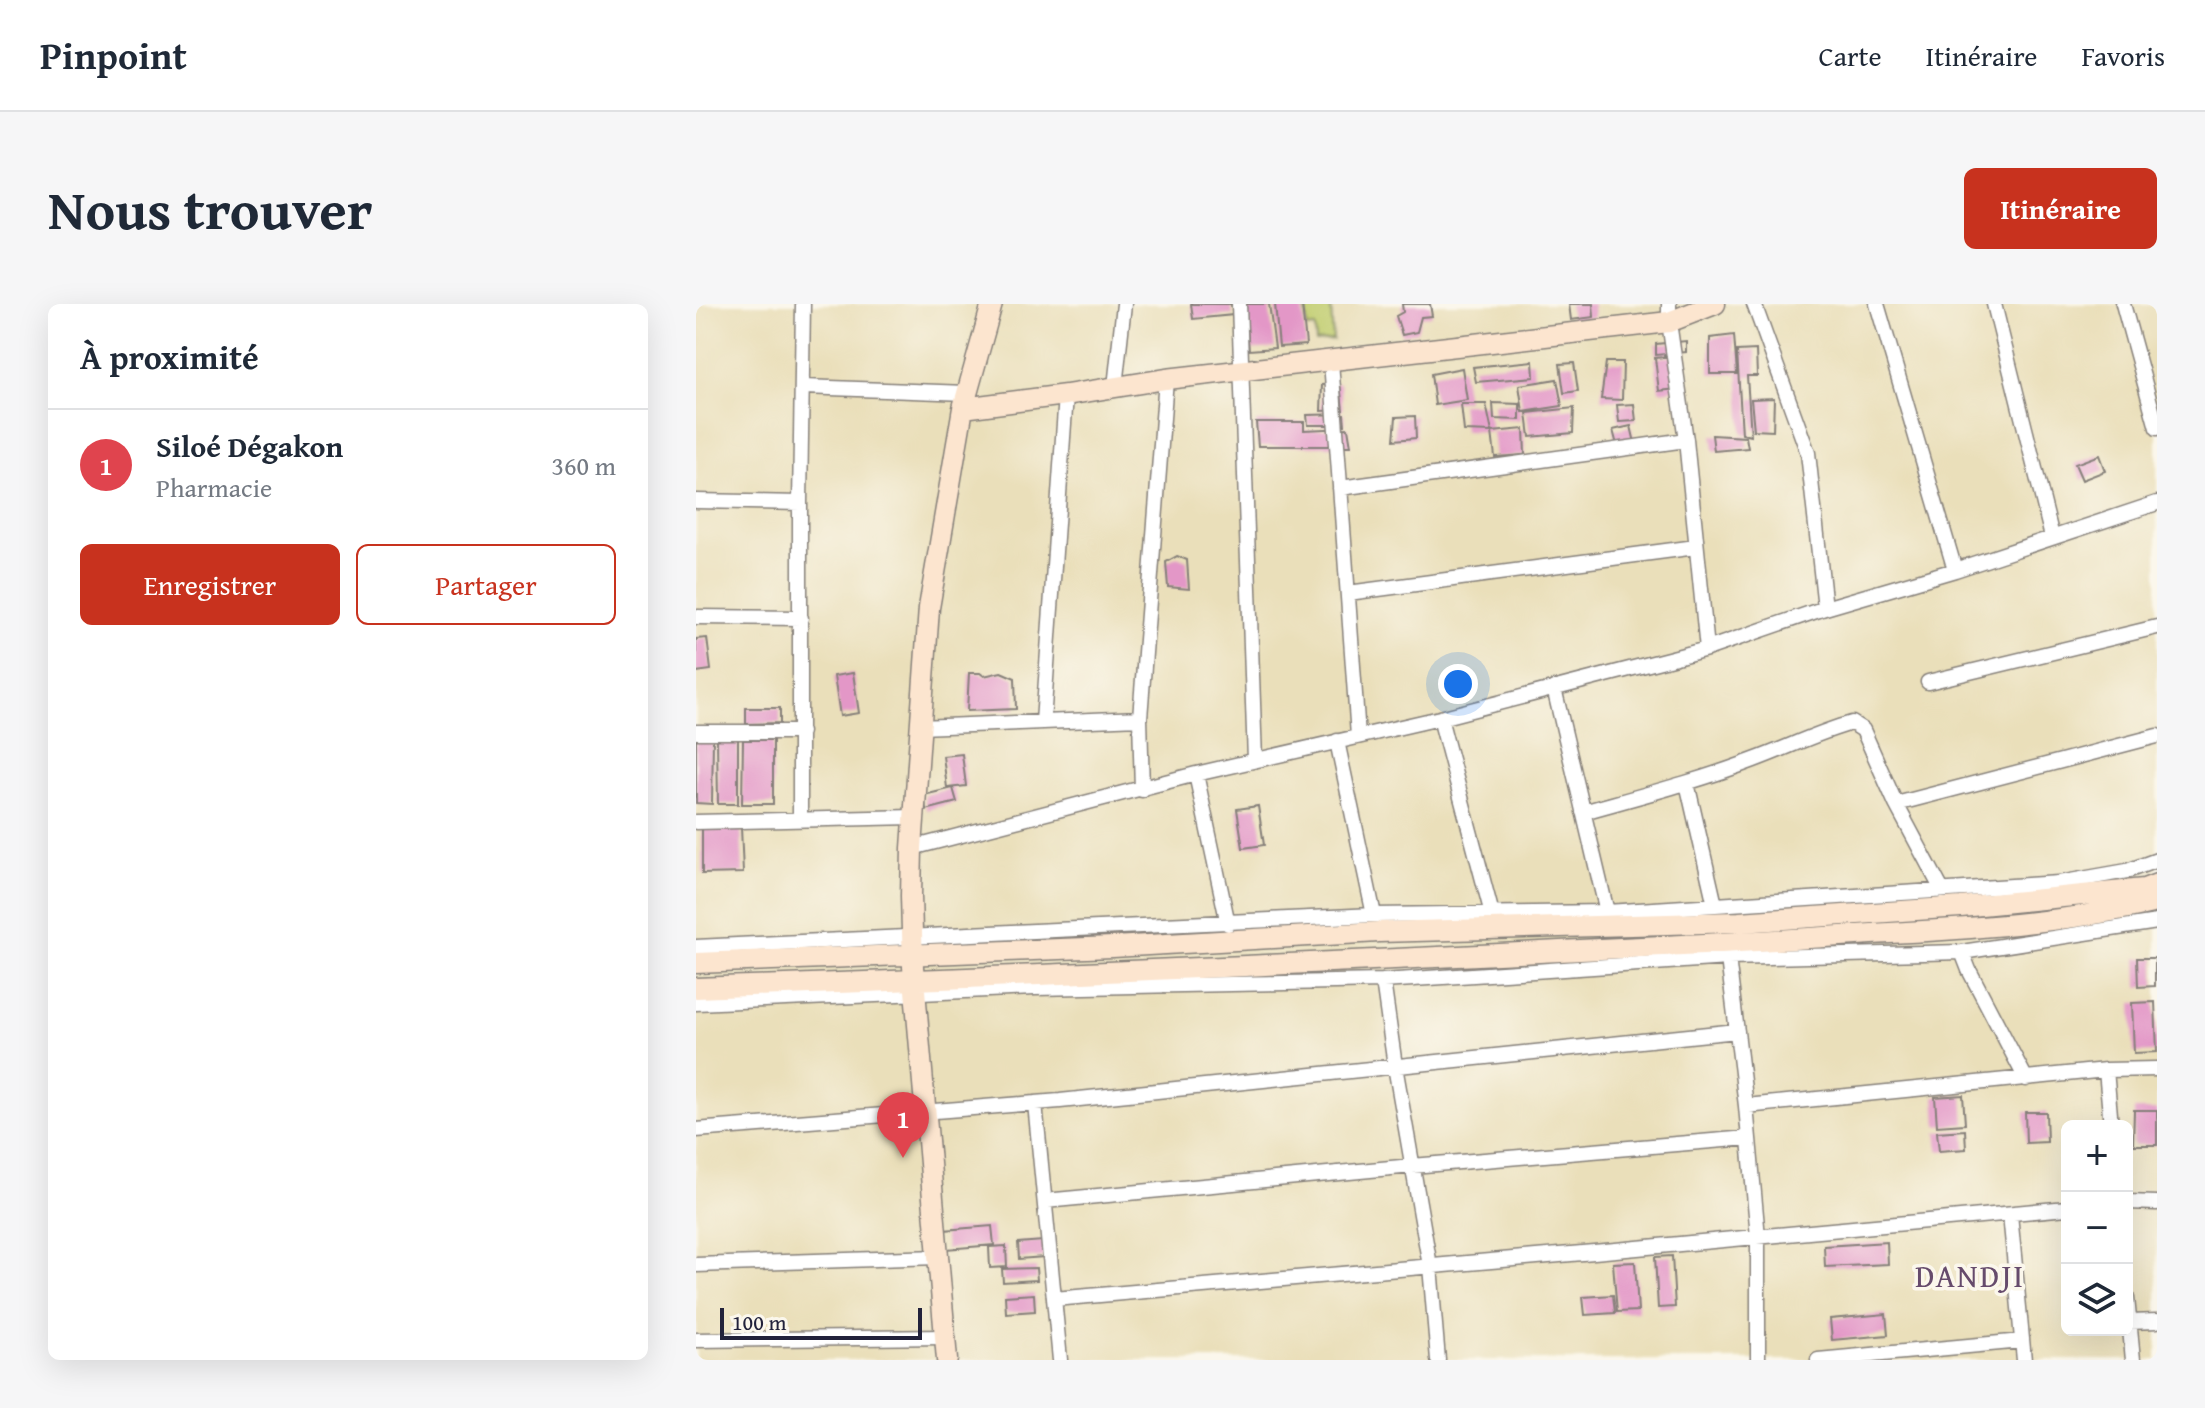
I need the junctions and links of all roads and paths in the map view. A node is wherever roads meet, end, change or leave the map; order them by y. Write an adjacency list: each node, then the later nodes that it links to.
1 (803, 304): 15 (street)
2 (992, 304): 18 (street)
3 (1124, 304): 16 (street)
4 (1239, 304): 12 (street)
5 (1715, 304): 10 (street)
6 (1754, 304): 29 (street)
7 (1877, 304): 27 (street)
8 (1994, 304): 25 (street)
9 (2123, 304): 14 (street)
10 (1669, 313): 11 (street); 20 (street)
11 (1331, 361): 12 (street); 21 (street)
12 (1240, 371): 13 (street); 45 (street)
13 (1166, 379): 16 (street); 36 (street)
14 (2150, 381): 19 (street)
15 (803, 387): 18 (street); 23 (street)
16 (1115, 387): 17 (street)
17 (1066, 395): 18 (street); 38 (street)
18 (965, 400): 39 (street)
19 (2157, 428)
20 (1686, 440): 21 (street); 26 (street)
21 (1340, 488): 28 (street)
22 (696, 501): 23 (street)
23 (800, 503): 31 (street)
24 (2157, 503): 25 (street)
25 (2052, 537): 27 (street)
26 (1696, 547): 28 (street); 33 (street)
27 (1955, 570): 29 (street)
28 (1348, 593): 42 (street)
29 (1825, 608): 33 (street)
30 (696, 617): 31 (street)
31 (801, 618): 41 (street)
32 (2157, 627): 34 (street)
33 (1707, 649): 35 (street)
34 (1928, 682)
35 (1554, 688): 37 (street); 50 (street)
36 (1140, 718): 38 (street); 48 (street)
37 (1440, 718): 42 (street); 61 (street)
38 (1043, 722): 39 (street)
39 (920, 727): 51 (street)
40 (696, 732): 41 (street)
41 (801, 732): 52 (street)
42 (1358, 736): 44 (street)
43 (2157, 736): 49 (street)
44 (1337, 741): 45 (street); 62 (street)
45 (1255, 760): 46 (street)
46 (1196, 774): 48 (street); 64 (street)
47 (1687, 783): 49 (street); 50 (street); 59 (street)
48 (1142, 790): 54 (street)
49 (1896, 804): 57 (street)
50 (1583, 812): 60 (street)
51 (914, 817): 52 (street); 54 (street)
52 (800, 819): 53 (street)
53 (696, 822)
54 (912, 848): 65 (street)
55 (2157, 860): 57 (street)
56 (2157, 884): 65 (street)
57 (1943, 892): 59 (street)
58 (2157, 902): 71 (street)
59 (1715, 905): 60 (street)
60 (1607, 912): 61 (street)
61 (1492, 914): 62 (street)
62 (1374, 915): 64 (street)
63 (2157, 922): 67 (street)
64 (1228, 924): 65 (street)
65 (912, 946): 66 (street); 69 (street); 71 (street)
66 (696, 947)
67 (1962, 952): 68 (street); 78 (street)
68 (1728, 958): 70 (street); 74 (street)
69 (696, 963)
70 (1383, 981): 71 (street); 75 (street)
71 (915, 987): 72 (street); 73 (street); 81 (street)
72 (696, 988)
73 (696, 1003)
74 (1737, 1031): 75 (street); 80 (street)
75 (1395, 1066): 79 (street); 85 (street)
76 (2157, 1069): 77 (street)
77 (2106, 1070): 78 (street); 82 (street)
78 (2026, 1079): 80 (street)
79 (1035, 1103): 81 (street); 86 (street)
80 (1746, 1106): 84 (street)
81 (926, 1113): 83 (street); 92 (street)
82 (2110, 1120)
83 (696, 1130)
84 (1748, 1138): 85 (street); 91 (street)
85 (1412, 1166): 86 (street); 94 (street)
86 (1045, 1201): 95 (street)
87 (2133, 1202): 88 (street)
88 (2157, 1203)
89 (2061, 1209): 90 (street)
90 (2010, 1214): 91 (street); 101 (street)
91 (1758, 1237): 94 (street); 106 (street)
92 (938, 1257): 93 (street); 99 (street)
93 (696, 1265)
94 (1430, 1266): 95 (street); 105 (street)
95 (1054, 1299): 104 (street)
96 (2157, 1321): 97 (street)
97 (2133, 1322)
98 (2130, 1336): 109 (street)
99 (945, 1337): 100 (street); 103 (street)
100 (696, 1340)
101 (2022, 1341): 102 (street); 108 (street)
102 (1900, 1356): 107 (street)
103 (947, 1360)
104 (1060, 1360)
105 (1438, 1360)
106 (1758, 1360)
107 (1818, 1360)
108 (2024, 1360)
109 (2133, 1360)

